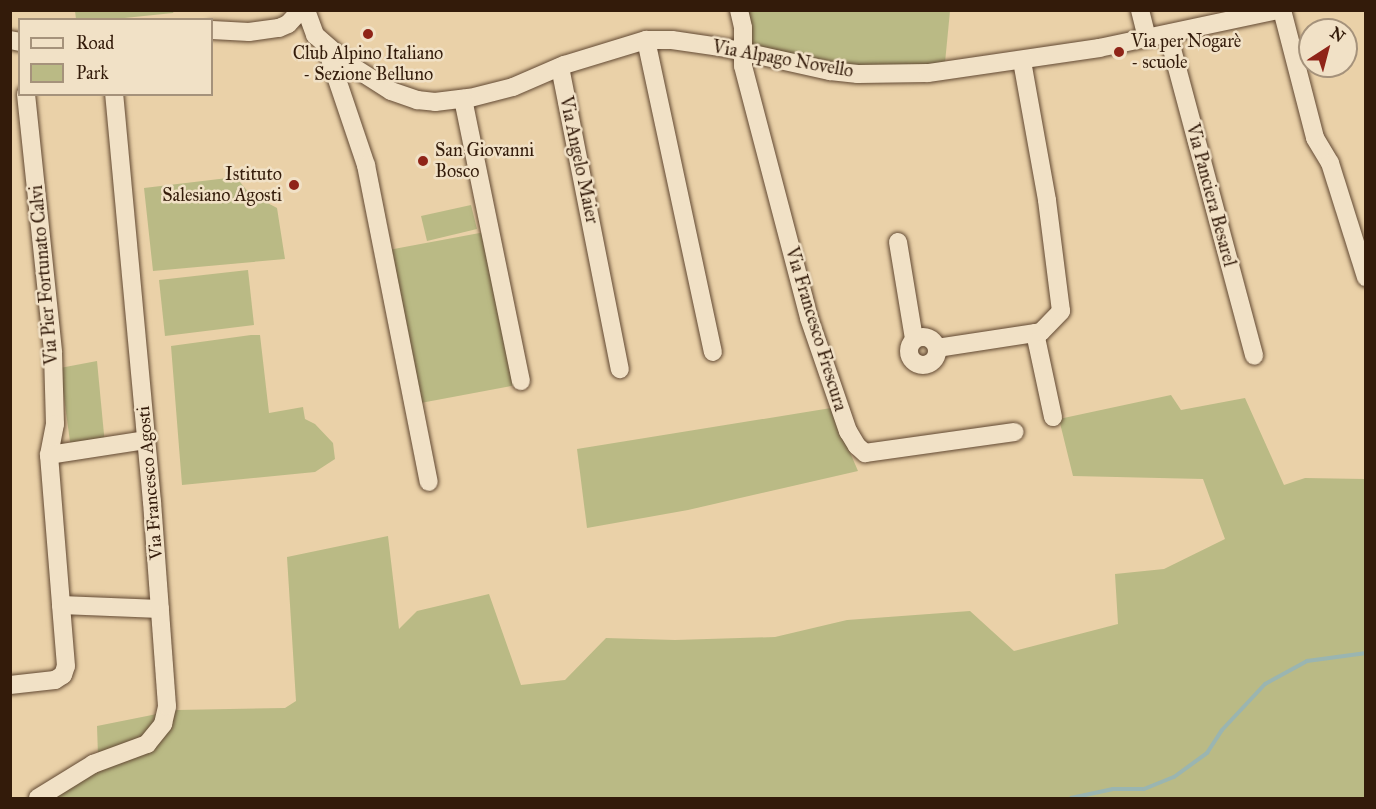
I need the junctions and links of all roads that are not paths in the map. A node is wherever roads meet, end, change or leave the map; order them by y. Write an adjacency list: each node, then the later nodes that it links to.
1 (740, 10): 11 (street, Via Francesco Frescura)
2 (1140, 10): 9 (street)
3 (1280, 10): 4 (street, Via Alpago Novello); 18 (street)
4 (1244, 14): 8 (street, Via Alpago Novello)
5 (311, 25): 6 (street); 6 (street); 16 (street, Via Alpago Novello); 28 (street)
6 (279, 28): 7 (street)
7 (213, 30)
8 (1168, 34): 9 (street, Via Alpago Novello); 21 (street, Via Panciera Besarel)
9 (1147, 38): 12 (street, Via Alpago Novello)
10 (646, 40): 11 (street, Via Alpago Novello); 13 (street, Via Alpago Novello); 20 (street)
11 (741, 52): 12 (street, Via Alpago Novello); 25 (street, Via Francesco Frescura)
12 (1023, 61): 19 (street)
13 (560, 67): 16 (street, Via Alpago Novello); 22 (street, Via Angelo Maier)
14 (26, 96): 27 (street, Via Pier Fortunato Calvi)
15 (114, 96): 26 (street, Via Francesco Agosti)
16 (463, 99): 23 (street)
17 (898, 242): 19 (street)
18 (1365, 277)
19 (1035, 333): 24 (street)
20 (713, 352)
21 (1254, 356)
22 (620, 369)
23 (521, 381)
24 (1053, 417)
25 (1015, 432)
26 (146, 440): 27 (street); 30 (street, Via Francesco Agosti)
27 (49, 455): 29 (street, Via Pier Fortunato Calvi)
28 (429, 482)
29 (60, 605): 30 (street); 31 (street, Via Pier Fortunato Calvi)
30 (160, 609): 32 (street, Via Francesco Agosti)
31 (10, 685)
32 (38, 798)

